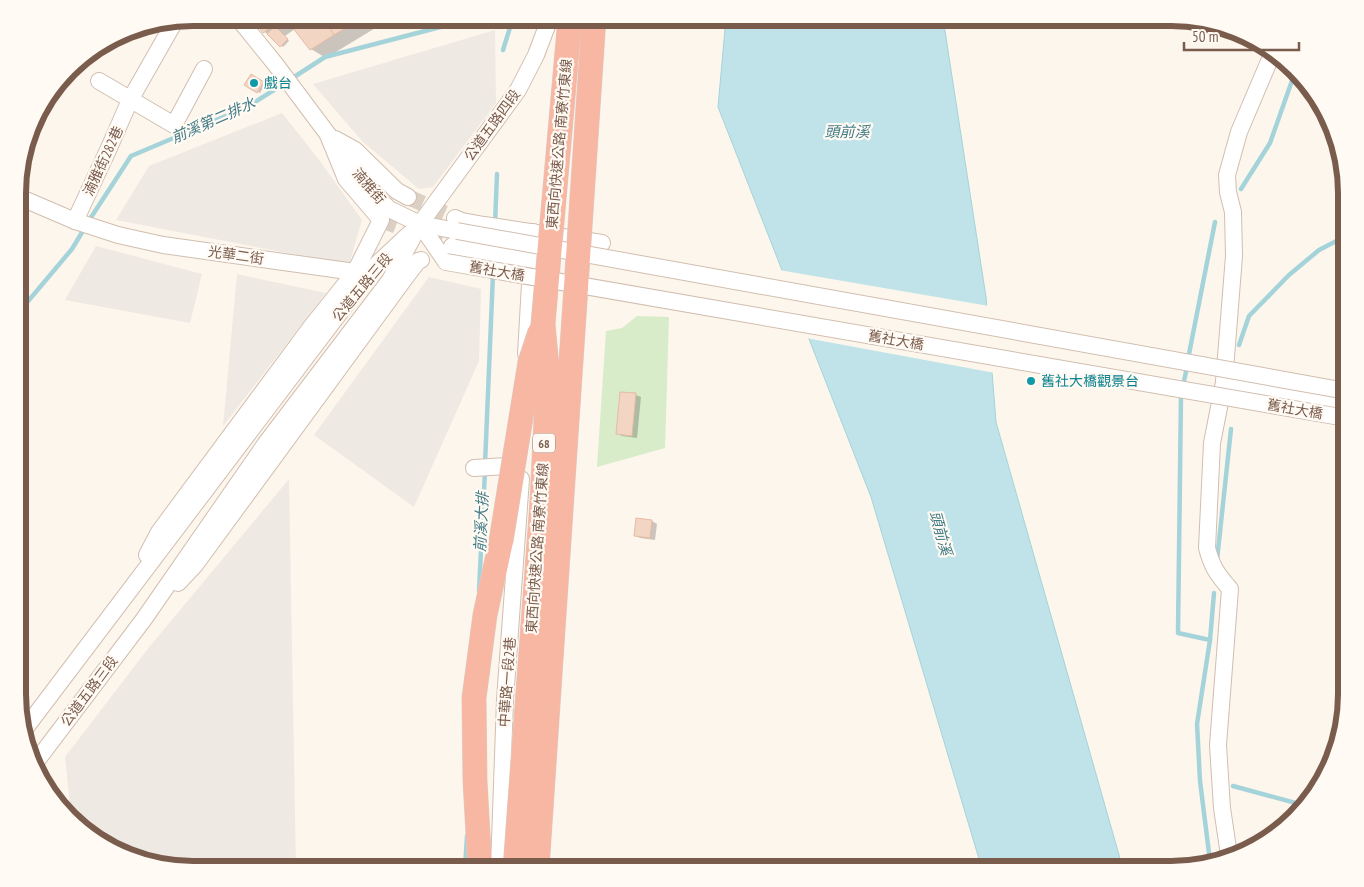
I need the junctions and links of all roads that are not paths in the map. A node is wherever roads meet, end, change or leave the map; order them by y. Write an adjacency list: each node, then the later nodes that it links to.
1 (245, 27): 10 (street, 湳雅街)
2 (547, 27): 15 (street, 公道五路四段)
3 (569, 27): 23 (highway, 東西向快速公路 南寮竹東線 / 68, bridge)
4 (593, 27): 42 (highway, 東西向快速公路 南寮竹東線 / 68, bridge)
5 (169, 28): 9 (street, 湳雅街282巷)
6 (1270, 59): 24 (street)
7 (204, 69): 9 (street)
8 (99, 82): 9 (street)
9 (130, 100): 14 (street, 湳雅街282巷)
10 (328, 135): 11 (street, 湳雅街); 13 (street, 湳雅街); 15 (street, 湳雅街)
11 (408, 197)
12 (26, 200): 14 (street)
13 (381, 220): 22 (street, 公道五路三段)
14 (75, 221): 22 (street, 光華二街)
15 (420, 224): 16 (street, 湳雅街); 21 (street, 湳雅街); 32 (street, 公道五路三段); 33 (street, 公道五路三段)
16 (455, 231): 17 (street, 湳雅街); 20 (street, 湳雅街); 25 (street, 舊社大橋, bridge)
17 (533, 232): 18 (street, 湳雅街); 20 (street)
18 (602, 243)
19 (421, 260): 33 (street, 公道五路三段)
20 (532, 261): 28 (street, 中華路一段2巷)
21 (446, 262): 27 (street, 舊社大橋, bridge)
22 (354, 272): 32 (street, 公道五路三段)
23 (543, 324): 38 (highway, bridge); 41 (highway, 東西向快速公路 南寮竹東線 / 68, bridge)
24 (1224, 382): 26 (street); 36 (street)
25 (1337, 389)
26 (1337, 403)
27 (1337, 416)
28 (524, 418): 29 (street, 中華路一段2巷); 31 (street, 中華路一段2巷)
29 (507, 466): 30 (street); 31 (street, 中華路一段2巷)
30 (474, 468)
31 (519, 514): 37 (street, 中華路一段2巷)
32 (125, 596): 34 (street, 公道五路三段)
33 (144, 619): 35 (street, 公道五路三段)
34 (29, 723)
35 (39, 758)
36 (1228, 850)
37 (499, 851): 39 (street, 中華路一段2巷); 40 (street, 中華路一段2巷)
38 (480, 861)
39 (498, 861)
40 (503, 861)
41 (516, 861)
42 (537, 861)

